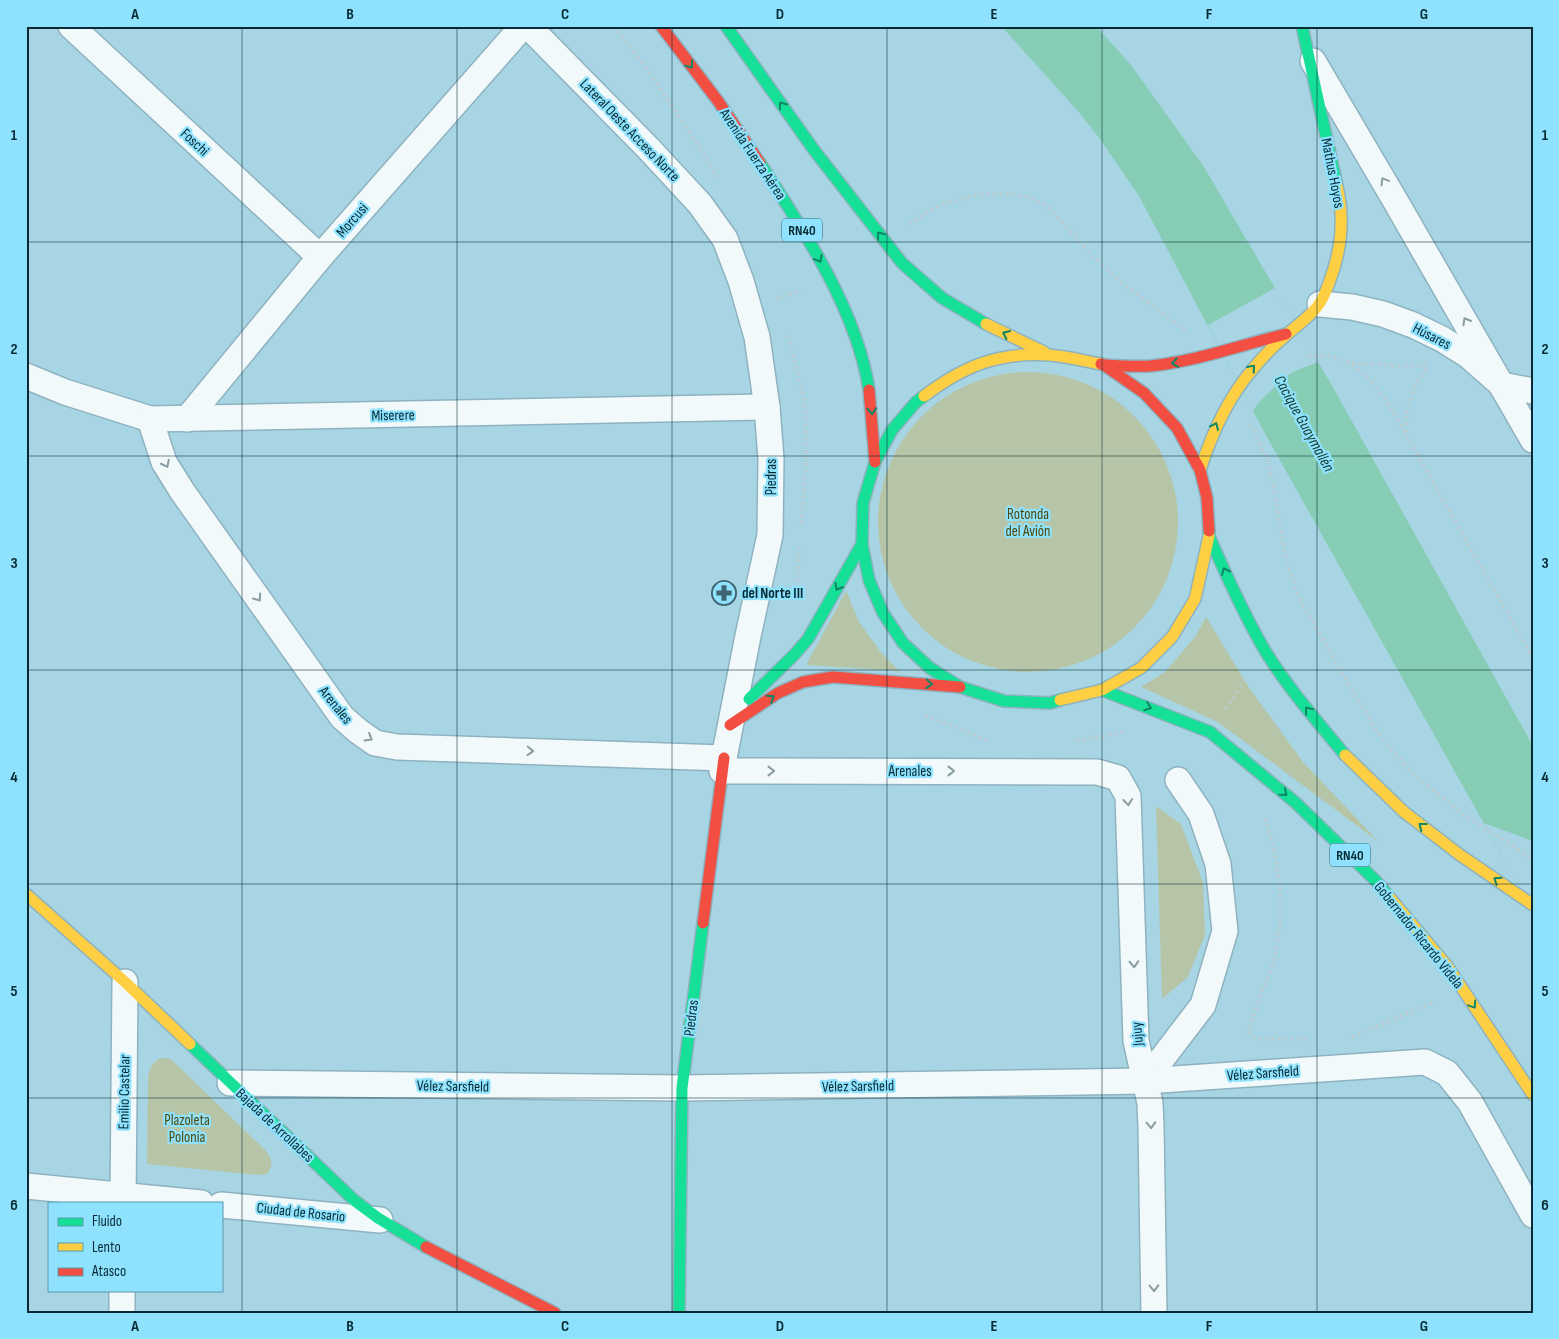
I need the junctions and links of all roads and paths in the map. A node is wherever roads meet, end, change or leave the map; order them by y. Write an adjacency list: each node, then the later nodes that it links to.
1 (70, 26): 10 (street, Foschi)
2 (523, 26): 10 (street, Morcusi)
3 (528, 26): 9 (street, Lateral Oeste Acceso Norte)
4 (613, 26): 8 (path)
5 (661, 26): 28 (main road, Avenida Fuerza Aérea / RN40, one-way to 28)
6 (726, 26): 16 (main road, one-way to 6)
7 (1304, 38): 12 (main road, Mathus Hoyos); 21 (street, one-way to 7)
8 (718, 180)
9 (725, 239): 23 (street, Piedras)
10 (320, 257): 25 (street, Morcusi)
11 (775, 293): 13 (path)
12 (1320, 304): 15 (main road, Mathus Hoyos); 21 (street, Húsares)
13 (780, 308)
14 (788, 334): 30 (path)
15 (1286, 334): 19 (main road, Mathus Hoyos, one-way to 19); 29 (main road, Mathus Hoyos, one-way to 15)
16 (1050, 355): 19 (main road, Mathus Hoyos); 28 (main road)
17 (1314, 355): 18 (path)
18 (1351, 363): 26 (path); 26 (path)
19 (1104, 365): 29 (main road)
20 (26, 376): 24 (street, Miserere)
21 (1502, 385): 22 (street); 27 (street)
22 (1533, 391)
23 (767, 407): 25 (street, Miserere); 40 (street, Piedras)
24 (150, 419): 25 (street, Miserere); 45 (street, Arenales, one-way to 45)
25 (187, 419)
26 (1406, 433): 36 (path)
27 (1533, 440)
28 (875, 462): 33 (main road, RN40)
29 (1200, 470): 31 (main road)
30 (801, 528)
31 (1209, 536): 35 (main road, one-way to 31); 38 (main road)
32 (800, 538): 34 (path)
33 (862, 544): 34 (main road, one-way to 34); 37 (main road, RN40)
34 (813, 630): 40 (main road)
35 (1265, 650): 42 (path); 54 (main road, one-way to 35)
36 (1533, 658)
37 (960, 687): 38 (main road, RN40); 40 (main road, one-way to 37)
38 (1102, 690): 42 (main road, Gobernador Ricardo Videla / RN40, one-way to 42)
39 (920, 714): 44 (path)
40 (730, 721): 45 (street, Piedras)
41 (1128, 731): 43 (path)
42 (1210, 732): 64 (main road, Gobernador Ricardo Videla / RN40, one-way to 64)
43 (1069, 742)
44 (996, 743)
45 (723, 764): 46 (street, Arenales, one-way to 46); 63 (main road, Piedras)
46 (1097, 772): 61 (street, Jujuy, one-way to 61)
47 (1178, 780): 61 (street)
48 (1258, 812): 49 (path)
49 (1265, 818): 50 (path); 60 (path)
50 (1273, 824)
51 (1489, 832): 52 (path)
52 (1533, 859)
53 (26, 894): 55 (main road, Bajada de Arrollabes)
54 (1533, 905)
55 (125, 982): 62 (main road, Bajada de Arrollabes); 66 (street, Emilio Castelar)
56 (1431, 993): 57 (path)
57 (1437, 1001): 58 (path); 59 (path)
58 (1442, 1008)
59 (1348, 1038)
60 (1315, 1039)
61 (1146, 1081): 63 (street, Vélez Sarsfield); 69 (street, Vélez Sarsfield); 75 (street, Jujuy, one-way to 75)
62 (230, 1083): 63 (street, Vélez Sarsfield); 70 (main road, Bajada de Arrollabes)
63 (682, 1088): 74 (main road, Piedras)
64 (1533, 1095)
65 (26, 1186): 66 (street)
66 (123, 1199): 67 (street)
67 (182, 1202)
68 (222, 1205): 70 (street, Ciudad de Rosario)
69 (1533, 1215)
70 (380, 1220): 73 (main road, Bajada de Arrollabes)
71 (122, 1292): 72 (street)
72 (122, 1313)
73 (555, 1313)
74 (679, 1313)
75 (1154, 1313)

